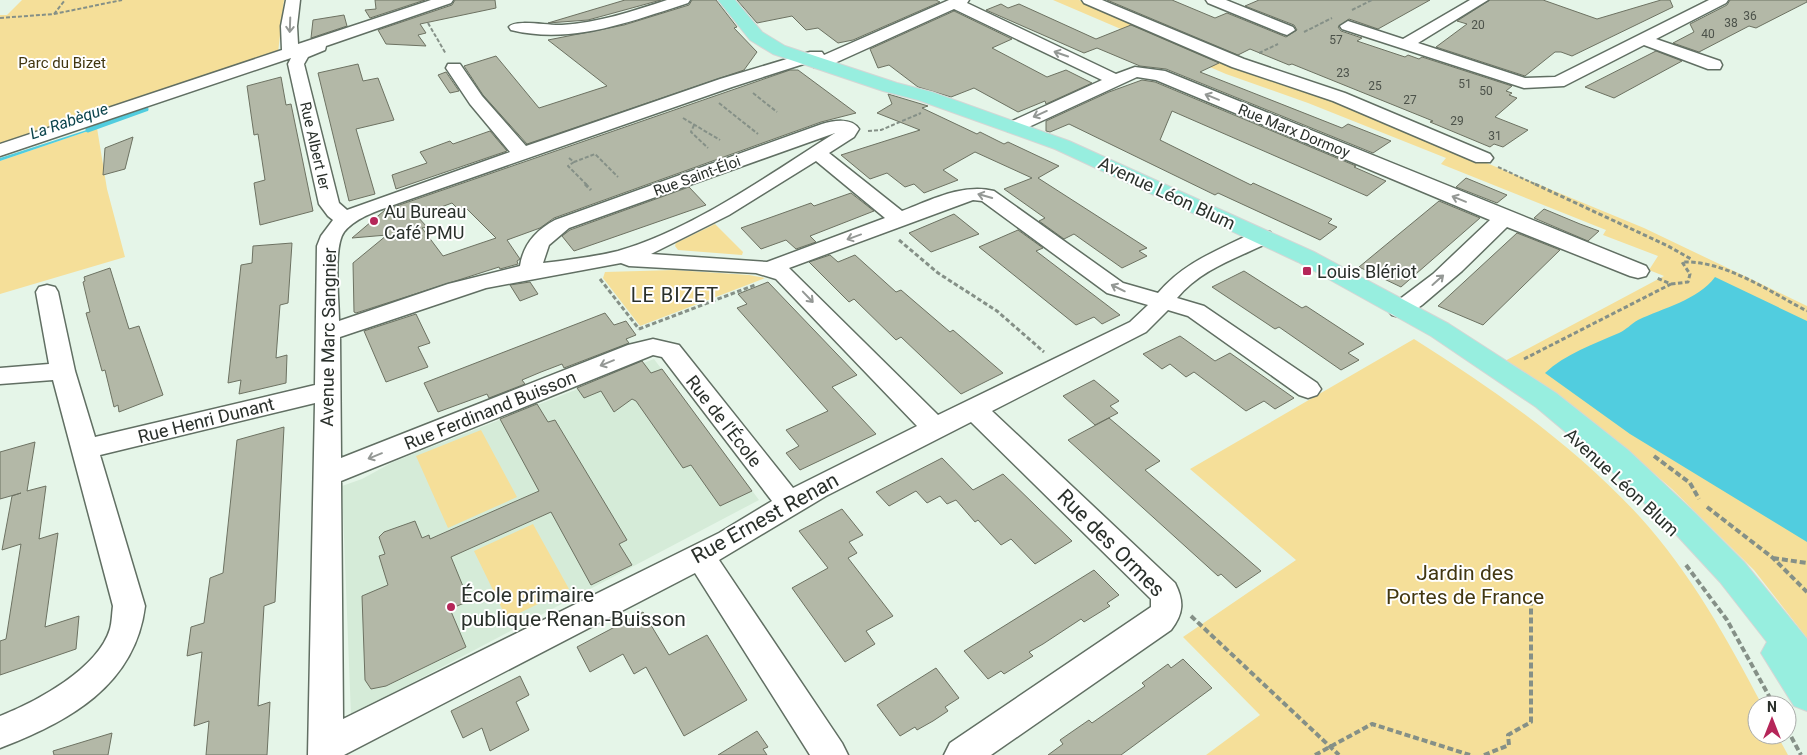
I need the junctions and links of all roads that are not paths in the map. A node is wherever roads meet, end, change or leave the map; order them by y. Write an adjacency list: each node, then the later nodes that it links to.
1 (294, 0): 17 (street, Rue Albert Ier, one-way to 17)
2 (683, 0): 12 (street)
3 (726, 0): 16 (main road, Avenue Léon Blum)
4 (1213, 0): 13 (street)
5 (1452, 0): 10 (street)
6 (1721, 0): 14 (street)
7 (454, 1): 17 (street); 17 (street)
8 (1094, 1): 28 (street)
9 (958, 2): 18 (street); 22 (street, one-way to 9)
10 (1475, 3): 15 (street)
11 (1348, 26): 15 (street)
12 (517, 27)
13 (1287, 30)
14 (1642, 39): 15 (street); 19 (street)
15 (1406, 44)
16 (785, 48): 18 (main road, Avenue Léon Blum); 21 (street)
17 (293, 58): 23 (street); 25 (street); 31 (street, Rue Albert Ier)
18 (817, 59): 21 (street); 24 (main road, Avenue Léon Blum)
19 (1714, 65)
20 (454, 68): 27 (street)
21 (734, 80): 27 (street)
22 (1116, 80): 24 (street, Rue Marx Dormoy, one-way to 24); 32 (street, Rue Marx Dormoy, one-way to 22)
23 (170, 108)
24 (1014, 126): 34 (main road, Avenue Léon Blum)
25 (0, 150)
26 (817, 152): 29 (street, Rue Saint-Éloi); 30 (street, Rue Saint-Éloi); 33 (street)
27 (522, 154): 31 (street)
28 (1484, 158)
29 (685, 180): 30 (street); 37 (street, Rue Saint-Éloi)
30 (725, 193): 35 (street, Rue Saint-Éloi)
31 (346, 218): 42 (street, Avenue Marc Sangnier)
32 (1504, 218): 36 (street, Rue Marx Dormoy); 41 (street, one-way to 32)
33 (891, 223): 38 (street, one-way to 38); 40 (street, one-way to 33)
34 (1262, 237): 40 (street, Rue Ernest Renan); 41 (main road, Avenue Léon Blum)
35 (615, 258): 37 (street, Rue Saint-Éloi); 38 (street)
36 (1638, 270)
37 (530, 271): 42 (street, Rue Saint-Éloi)
38 (777, 271): 49 (street, one-way to 49)
39 (48, 292): 44 (street)
40 (1164, 301): 46 (street); 48 (street, Rue Ernest Renan)
41 (1400, 310): 54 (main road, Avenue Léon Blum); 55 (main road, Avenue Léon Blum)
42 (327, 334): 47 (street, Avenue Marc Sangnier)
43 (646, 338): 51 (street, Rue Ferdinand Buisson, one-way to 51); 52 (street, Rue de l'École)
44 (63, 371): 45 (street); 50 (street)
45 (0, 376)
46 (1308, 389)
47 (327, 391): 50 (street, Rue Henri Dunant); 51 (street, Avenue Marc Sangnier)
48 (973, 408): 49 (street, Rue Ernest Renan); 59 (street, Rue des Ormes)
49 (935, 428): 52 (street, Rue Ernest Renan)
50 (86, 449): 56 (street)
51 (328, 475): 57 (street, Avenue Marc Sangnier)
52 (790, 504): 53 (street, Rue Ernest Renan)
53 (700, 556): 57 (street, Rue Ernest Renan); 58 (street)
54 (1807, 666)
55 (1807, 694)
56 (0, 732)
57 (327, 750)
58 (830, 755)
59 (962, 755)

